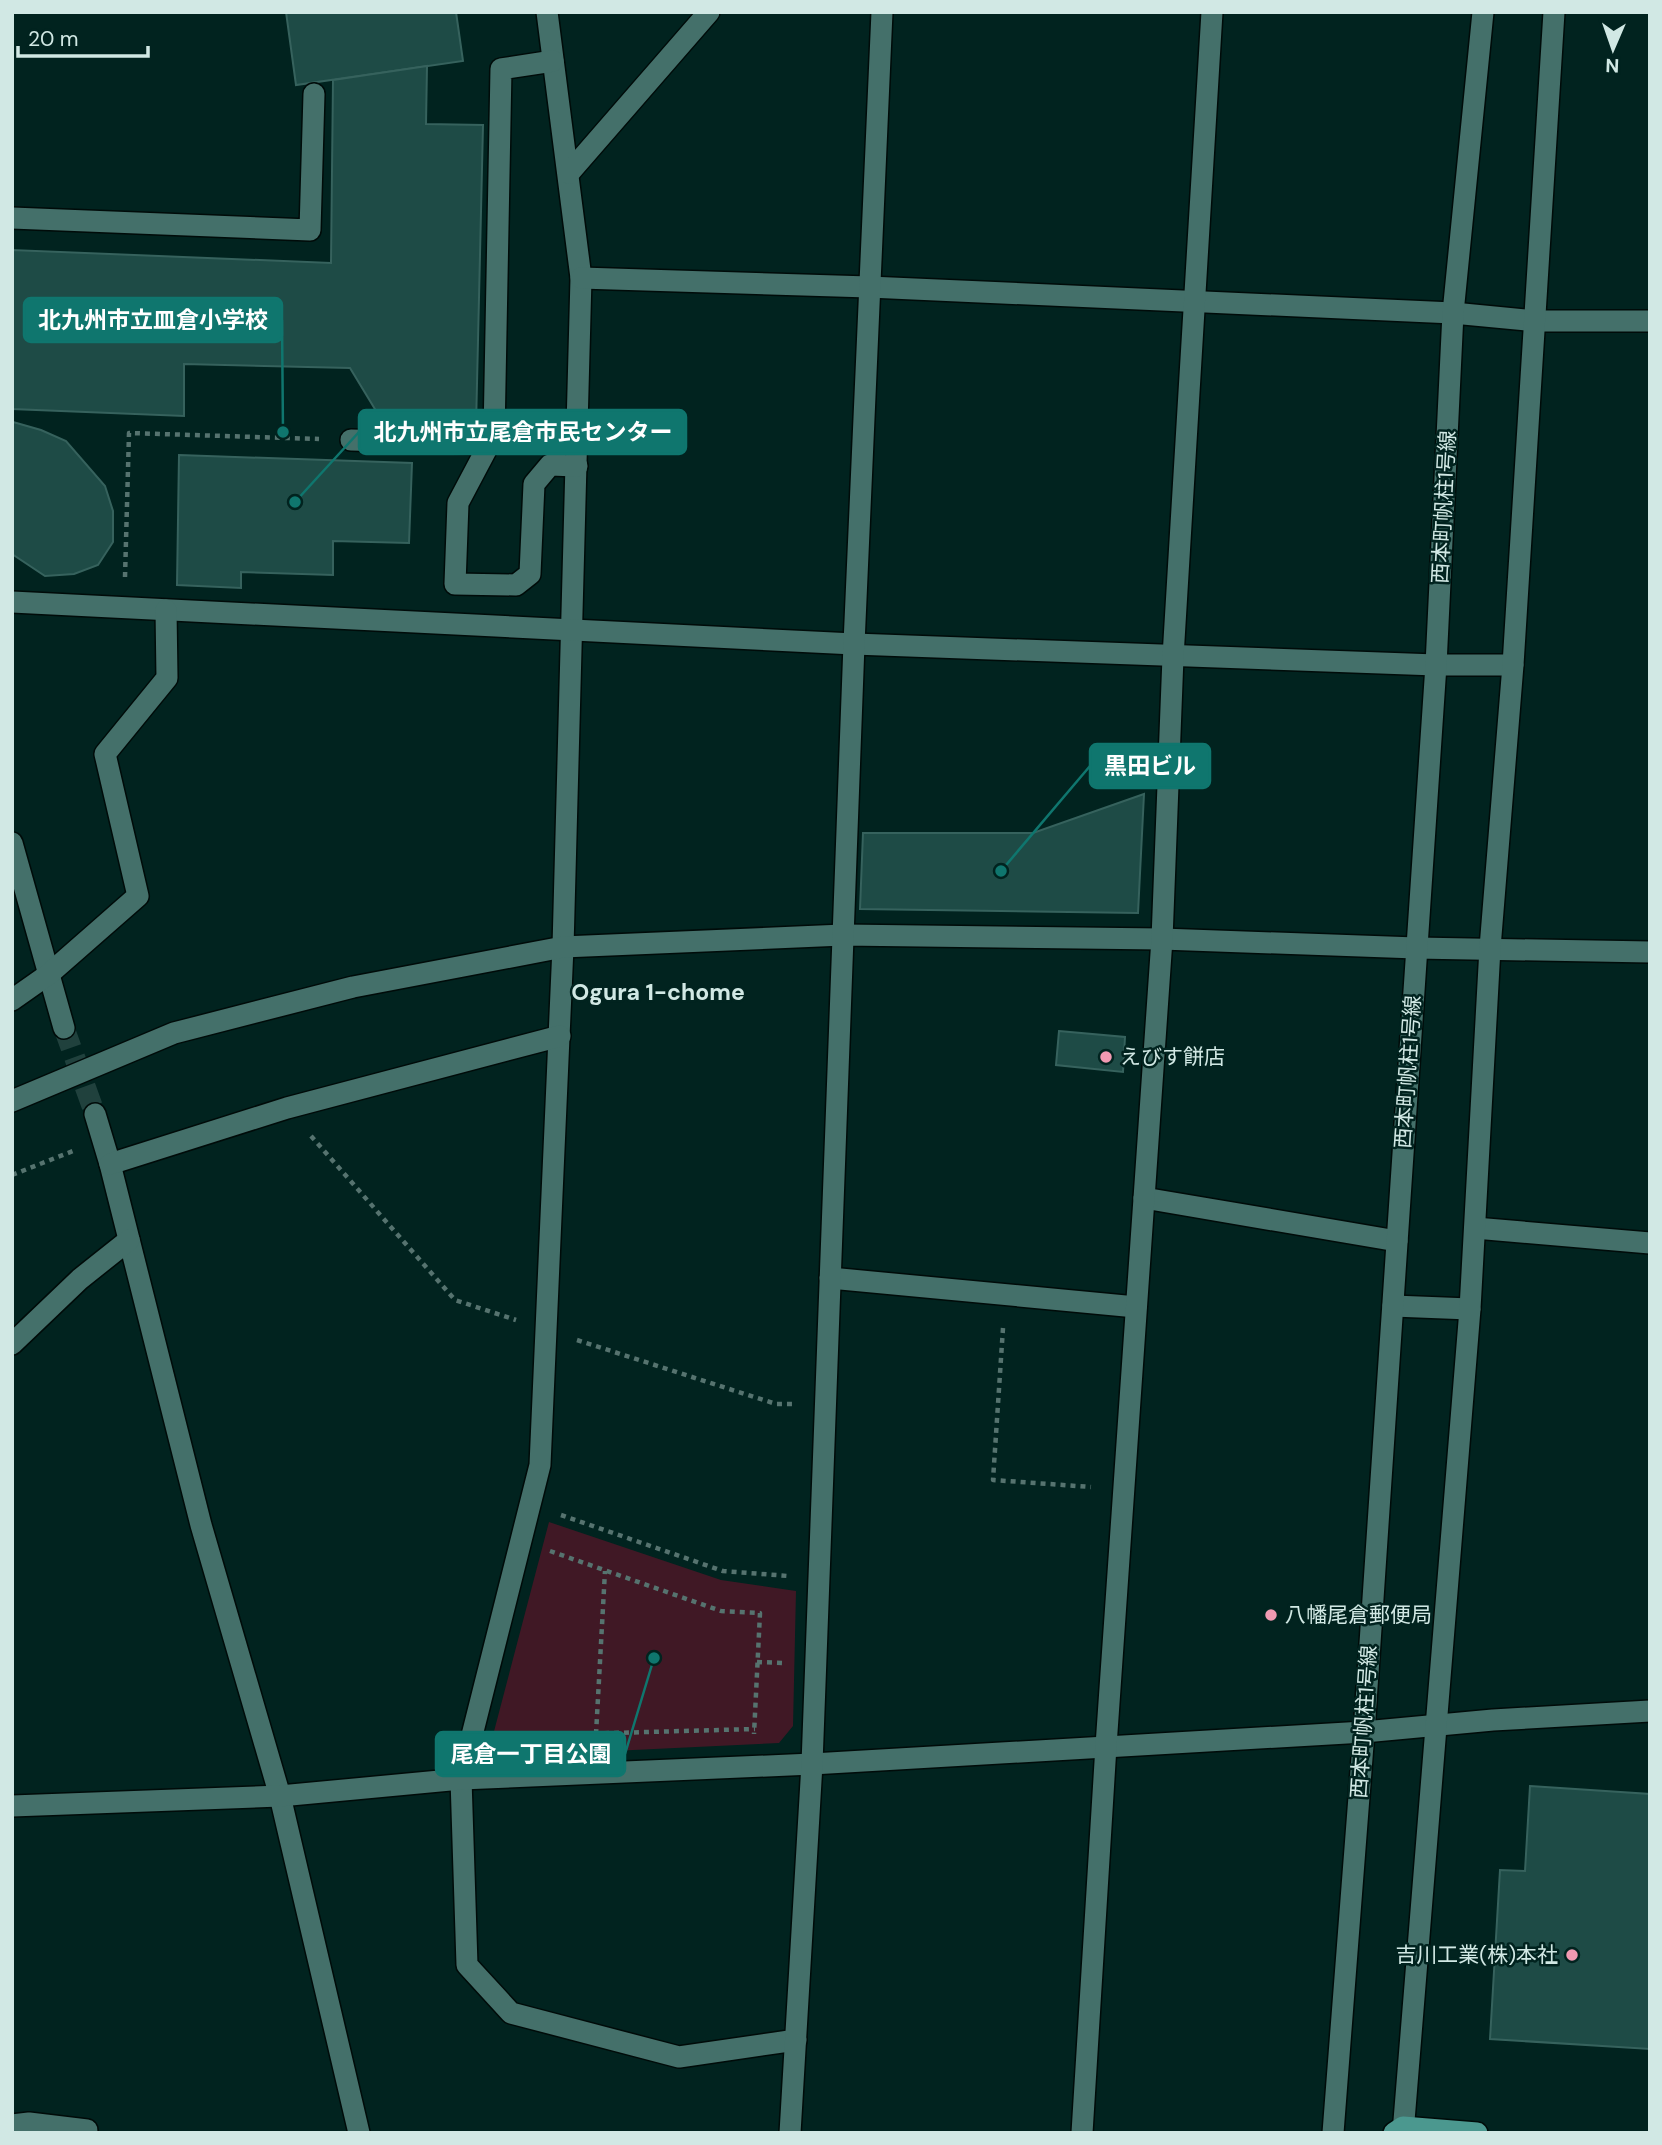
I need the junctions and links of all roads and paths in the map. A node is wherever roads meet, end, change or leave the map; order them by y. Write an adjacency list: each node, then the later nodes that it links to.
1 (547, 12): 7 (street)
2 (709, 12): 9 (street)
3 (882, 12): 12 (street)
4 (1212, 12): 13 (street)
5 (1483, 12): 14 (street, 西本町帆柱1号線)
6 (1554, 12): 15 (street)
7 (554, 61): 9 (street); 18 (street)
8 (314, 94): 10 (street)
9 (569, 173): 11 (street)
10 (12, 218)
11 (581, 278): 12 (street); 19 (street)
12 (869, 286): 13 (street); 24 (street)
13 (1195, 302): 14 (street); 25 (street)
14 (1453, 313): 15 (street); 27 (street, 西本町帆柱1号線)
15 (1536, 321): 16 (street); 26 (street)
16 (1650, 321)
17 (351, 440): 18 (street); 20 (path)
18 (488, 444): 19 (street)
19 (577, 466): 23 (street)
20 (125, 580)
21 (12, 602): 22 (street)
22 (166, 610): 23 (street); 35 (street)
23 (573, 630): 24 (street); 31 (street)
24 (854, 644): 25 (street); 29 (street)
25 (1173, 657): 27 (street); 30 (street)
26 (1513, 664): 27 (street); 33 (street)
27 (1436, 665): 32 (street, 西本町帆柱1号線)
28 (12, 843): 35 (street)
29 (843, 935): 30 (street); 31 (street); 49 (street)
30 (1162, 939): 32 (street); 44 (street)
31 (563, 947): 38 (street); 39 (street)
32 (1416, 948): 33 (street); 47 (street, 西本町帆柱1号線)
33 (1490, 948): 34 (street); 45 (street)
34 (1650, 952)
35 (49, 974): 36 (street); 37 (street)
36 (12, 1000)
37 (64, 1028)
38 (560, 1036): 42 (street); 56 (street)
39 (12, 1101)
40 (95, 1114): 41 (street)
41 (103, 1139): 42 (street); 43 (path)
42 (110, 1164): 46 (street)
43 (12, 1175)
44 (1143, 1198): 47 (street); 52 (street)
45 (1475, 1228): 48 (street); 53 (street)
46 (129, 1240): 54 (street); 70 (street)
47 (1397, 1241): 51 (street, 西本町帆柱1号線)
48 (1650, 1243)
49 (830, 1278): 50 (street); 59 (street)
50 (1005, 1294): 52 (street); 55 (path)
51 (1392, 1306): 53 (street); 63 (street, 西本町帆柱1号線)
52 (1136, 1307): 55 (street)
53 (1470, 1309): 61 (street)
54 (12, 1344)
55 (1123, 1489): 66 (street)
56 (531, 1504): 57 (street); 59 (path)
57 (521, 1541): 58 (path); 65 (street)
58 (605, 1570): 62 (path); 64 (path)
59 (819, 1578): 67 (street)
60 (1650, 1711): 61 (street)
61 (1437, 1725): 63 (street); 75 (street)
62 (755, 1729): 64 (path); 68 (path)
63 (1364, 1732): 66 (street); 79 (street, 西本町帆柱1号線)
64 (596, 1734): 65 (path)
65 (472, 1737): 69 (street)
66 (1106, 1746): 67 (street); 78 (street)
67 (812, 1764): 68 (street); 72 (street)
68 (753, 1766): 69 (street)
69 (461, 1779): 70 (street); 72 (street)
70 (280, 1796): 71 (street); 76 (street)
71 (12, 1806)
72 (796, 2040): 77 (street)
73 (12, 2125): 74 (street)
74 (87, 2130)
75 (1400, 2131): 80 (main road)
76 (359, 2133)
77 (790, 2133)
78 (1082, 2133)
79 (1333, 2133)
80 (1477, 2133)

